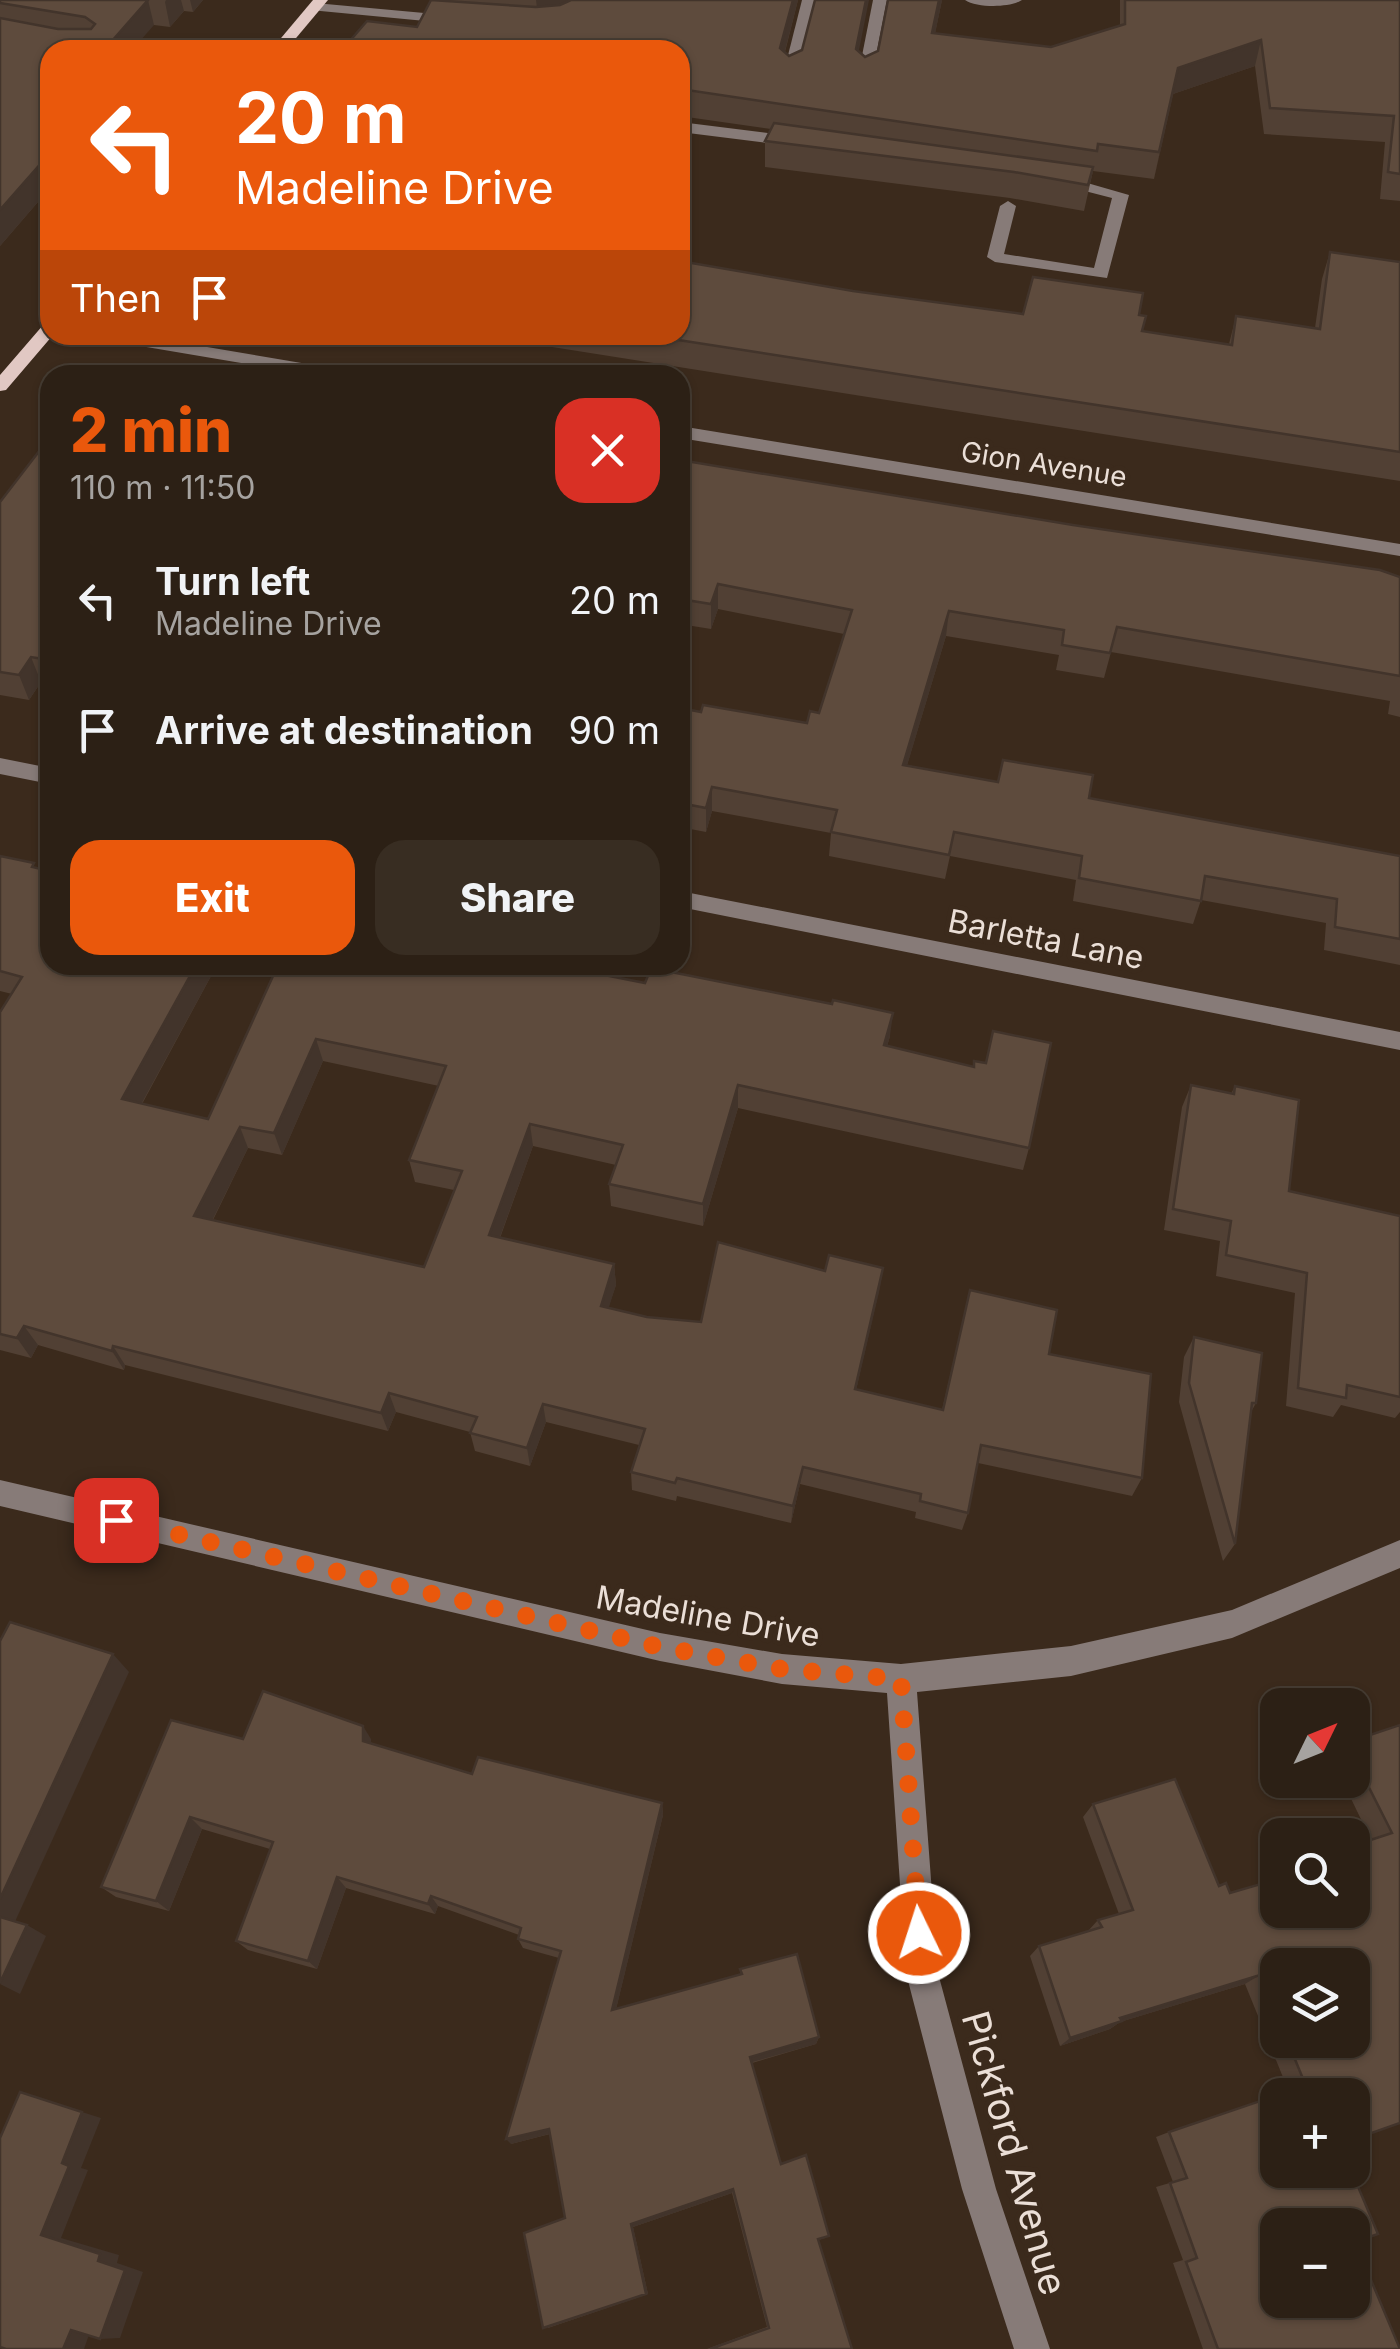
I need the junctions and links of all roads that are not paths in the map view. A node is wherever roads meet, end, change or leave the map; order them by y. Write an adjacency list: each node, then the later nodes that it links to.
1 (809, 0): 8 (street)
2 (880, 0): 9 (street)
3 (972, 0): 4 (street)
4 (1015, 0)
5 (318, 4): 6 (street); 7 (main road)
6 (468, 21)
7 (287, 40)
8 (790, 75)
9 (866, 76)
10 (690, 127): 11 (street)
11 (818, 144)
12 (1044, 177): 13 (street)
13 (1008, 206)
14 (40, 340): 17 (main road)
15 (164, 345): 16 (street)
16 (283, 365)
17 (0, 386)
18 (690, 434): 19 (street, Gion Avenue)
19 (1400, 550)
20 (0, 766): 21 (street)
21 (40, 774)
22 (690, 902): 23 (street, Barletta Lane)
23 (1400, 1041)
24 (0, 1493): 26 (street, Madeline Drive)
25 (1400, 1554): 26 (street, Madeline Drive)
26 (901, 1679): 27 (street, Pickford Avenue)
27 (1032, 2349)

